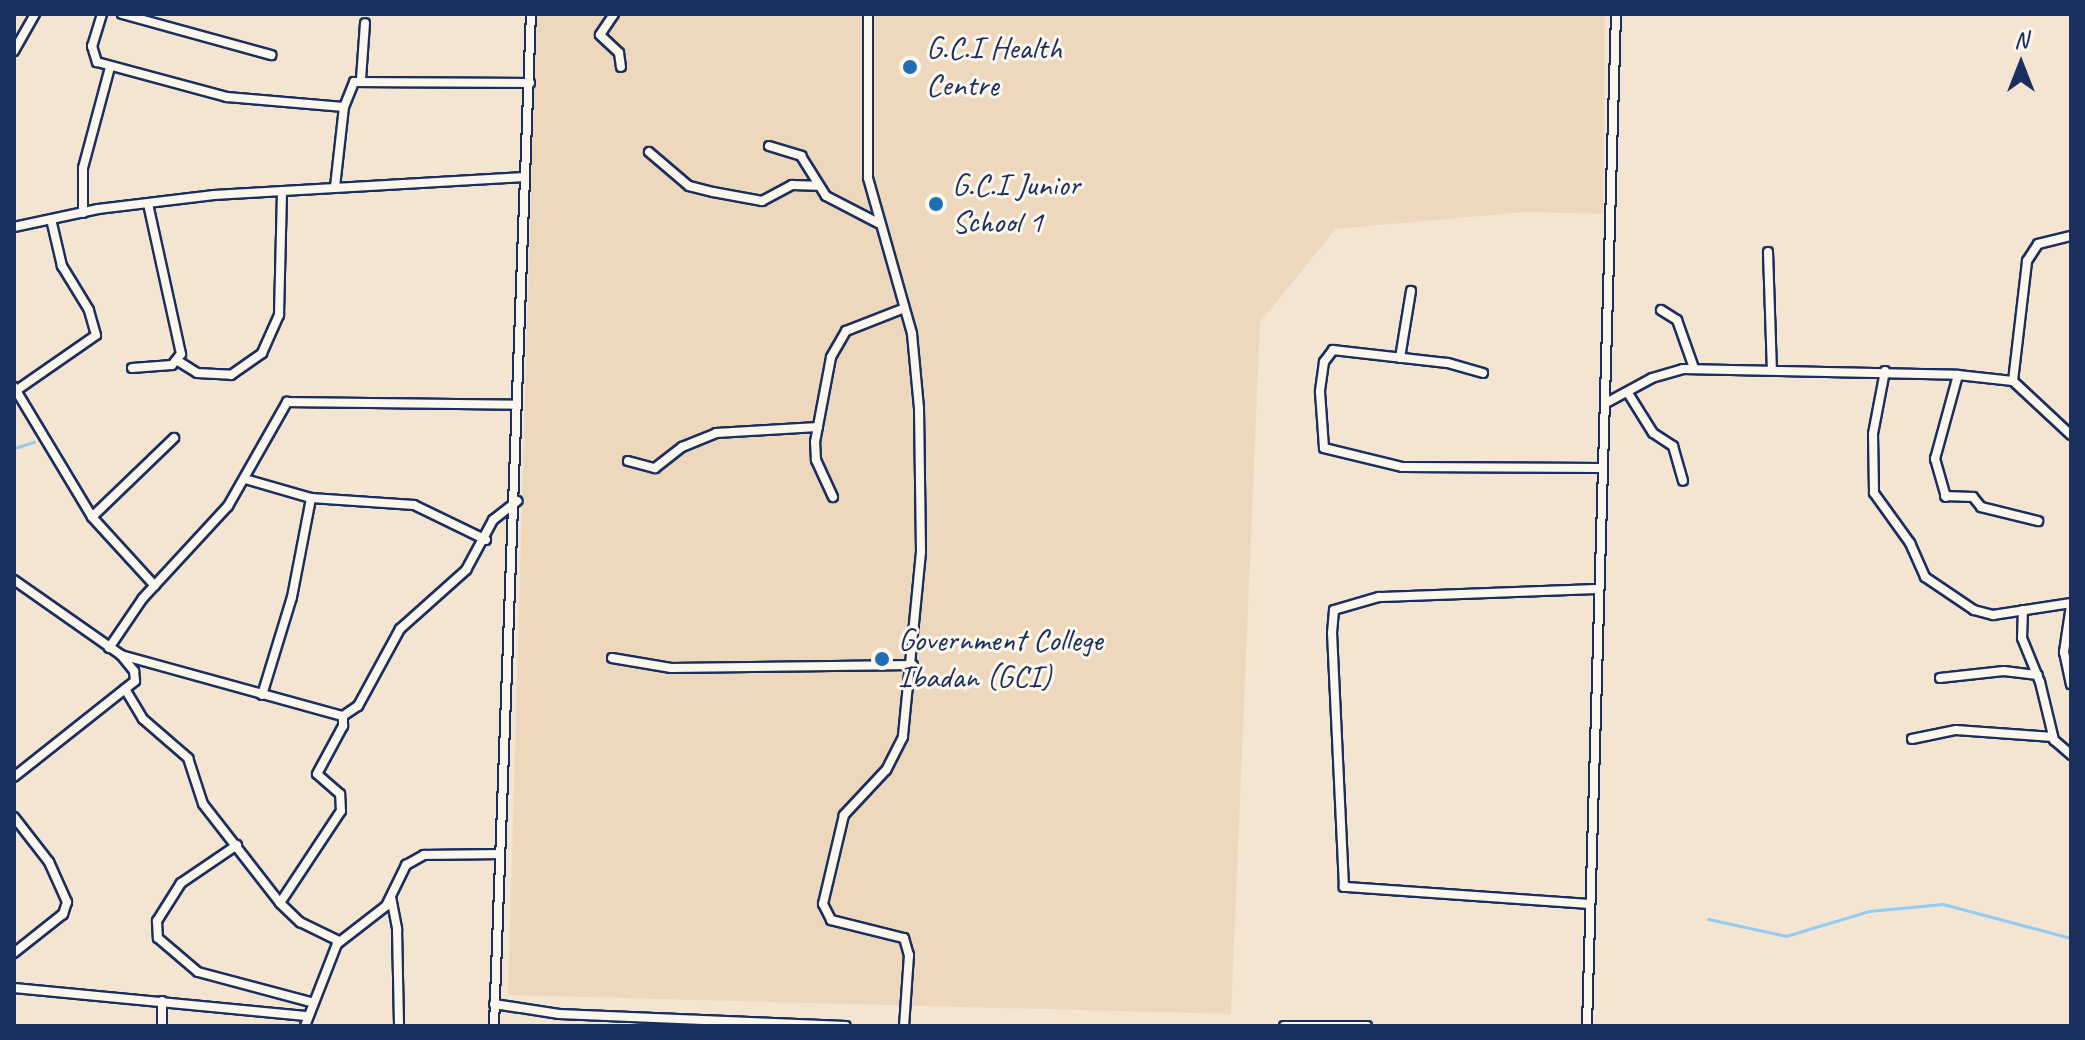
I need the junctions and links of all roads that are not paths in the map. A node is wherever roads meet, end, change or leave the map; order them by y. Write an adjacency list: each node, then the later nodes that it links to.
1 (35, 14): 9 (street)
2 (102, 14): 11 (street)
3 (122, 14): 10 (street)
4 (531, 14): 14 (street)
5 (614, 14): 12 (street)
6 (868, 14): 25 (street)
7 (1616, 14): 43 (street)
8 (365, 23): 13 (street)
9 (14, 51)
10 (271, 55)
11 (110, 67): 15 (street); 23 (street)
12 (621, 67)
13 (361, 79): 14 (street); 15 (street)
14 (530, 83): 18 (street)
15 (344, 107): 20 (street)
16 (769, 146): 19 (street)
17 (649, 152): 19 (street)
18 (524, 177): 20 (street); 44 (street)
19 (817, 186): 25 (street)
20 (335, 187): 21 (street)
21 (282, 191): 22 (street); 33 (street)
22 (148, 204): 23 (street); 33 (street)
23 (83, 213): 24 (street)
24 (51, 219): 26 (street); 41 (street)
25 (878, 223): 30 (street)
26 (14, 227)
27 (2071, 236): 40 (street)
28 (1768, 252): 36 (street)
29 (1411, 291): 32 (street)
30 (902, 309): 45 (street); 66 (street)
31 (1661, 310): 35 (street)
32 (1400, 358): 38 (street); 49 (street)
33 (178, 361): 34 (street)
34 (132, 368)
35 (1694, 368): 36 (street); 42 (street)
36 (1772, 370): 37 (street)
37 (1885, 371): 39 (street); 62 (street)
38 (1483, 373)
39 (1958, 375): 40 (street); 56 (street)
40 (2013, 381): 46 (street)
41 (15, 388): 55 (street)
42 (1628, 393): 43 (street); 51 (street)
43 (1606, 403): 49 (street)
44 (517, 405): 50 (street); 54 (street)
45 (818, 427): 48 (street); 52 (street)
46 (2071, 435)
47 (174, 438): 55 (street)
48 (628, 461)
49 (1603, 468): 60 (street)
50 (245, 479): 53 (street); 59 (street)
51 (1683, 481)
52 (833, 497)
53 (311, 498): 57 (street); 71 (street)
54 (517, 501): 57 (street); 79 (street)
55 (92, 517): 59 (street)
56 (2038, 521)
57 (486, 540): 72 (street)
58 (14, 580): 63 (street)
59 (155, 586): 63 (street)
60 (1599, 589): 82 (street); 82 (street)
61 (2071, 604): 62 (street); 69 (street)
62 (2023, 610): 67 (street)
63 (109, 648): 64 (street)
64 (121, 655): 70 (street); 71 (street)
65 (612, 658): 66 (street)
66 (913, 665): 95 (street)
67 (2038, 675): 68 (street); 73 (street)
68 (1940, 678)
69 (2071, 684)
70 (125, 689): 76 (street); 78 (street)
71 (262, 695): 72 (street)
72 (343, 716): 81 (street)
73 (2053, 737): 74 (street); 75 (street)
74 (1912, 739)
75 (2071, 755)
76 (14, 777)
77 (14, 817): 84 (street)
78 (237, 845): 81 (street); 87 (street)
79 (499, 854): 80 (street); 88 (street)
80 (391, 896): 83 (street); 92 (street)
81 (280, 903): 83 (street)
82 (1589, 904): 98 (street)
83 (339, 941): 87 (street)
84 (14, 953)
85 (14, 988): 86 (street)
86 (162, 1001): 89 (street); 91 (street)
87 (311, 1002): 89 (street)
88 (494, 1004): 90 (street); 93 (street)
89 (305, 1021)
90 (678, 1021): 94 (street)
91 (162, 1026)
92 (399, 1026)
93 (494, 1026)
94 (846, 1026)
95 (904, 1026)
96 (1284, 1026): 97 (street)
97 (1367, 1026)
98 (1587, 1026)

